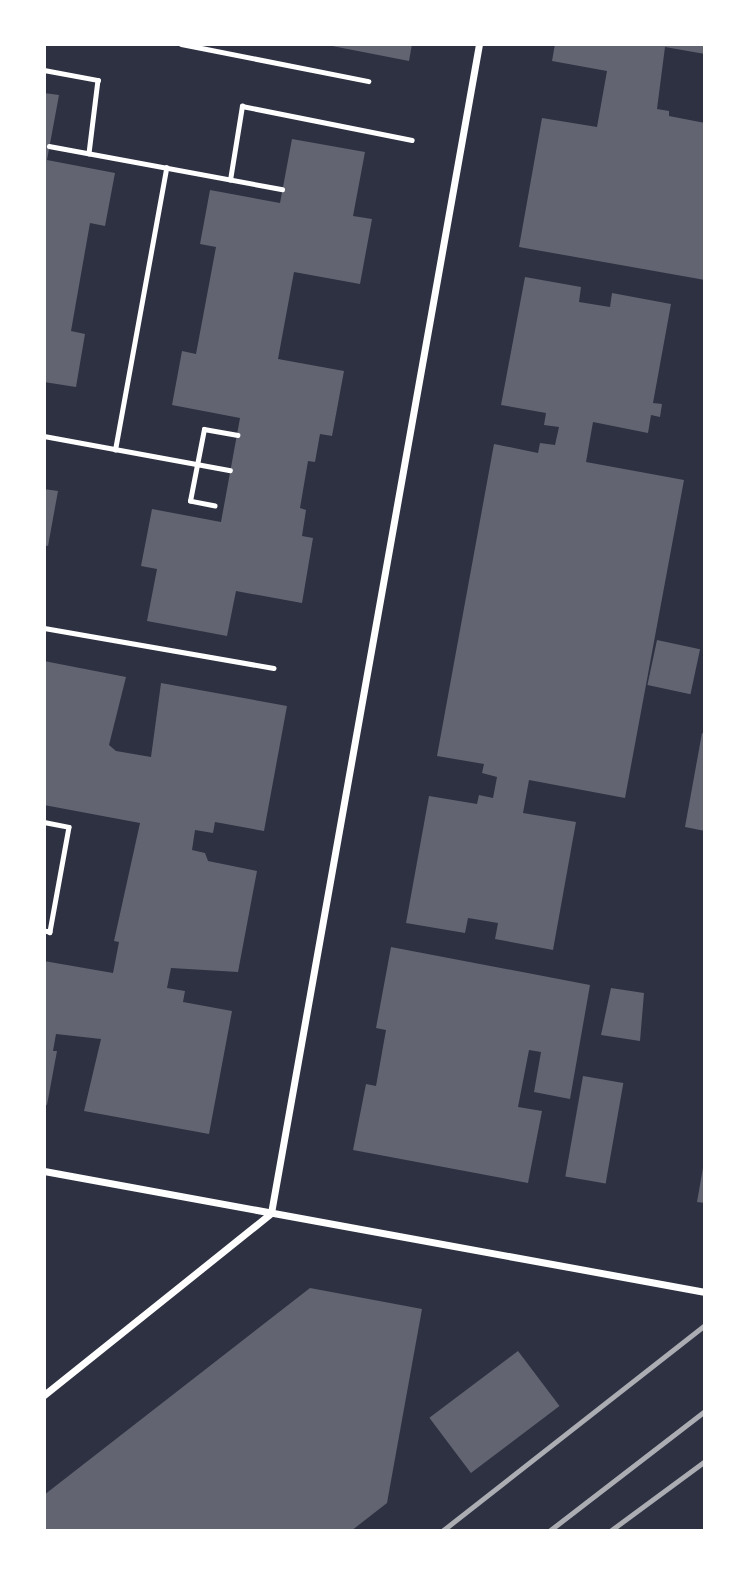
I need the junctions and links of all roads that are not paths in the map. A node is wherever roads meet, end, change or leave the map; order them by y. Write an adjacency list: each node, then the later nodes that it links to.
1 (181, 44): 3 (lane)
2 (479, 44): 7 (street)
3 (368, 81)
4 (44, 628): 5 (lane)
5 (274, 668)
6 (44, 1171): 7 (street)
7 (271, 1213): 8 (street); 9 (street)
8 (705, 1292)
9 (44, 1395)

